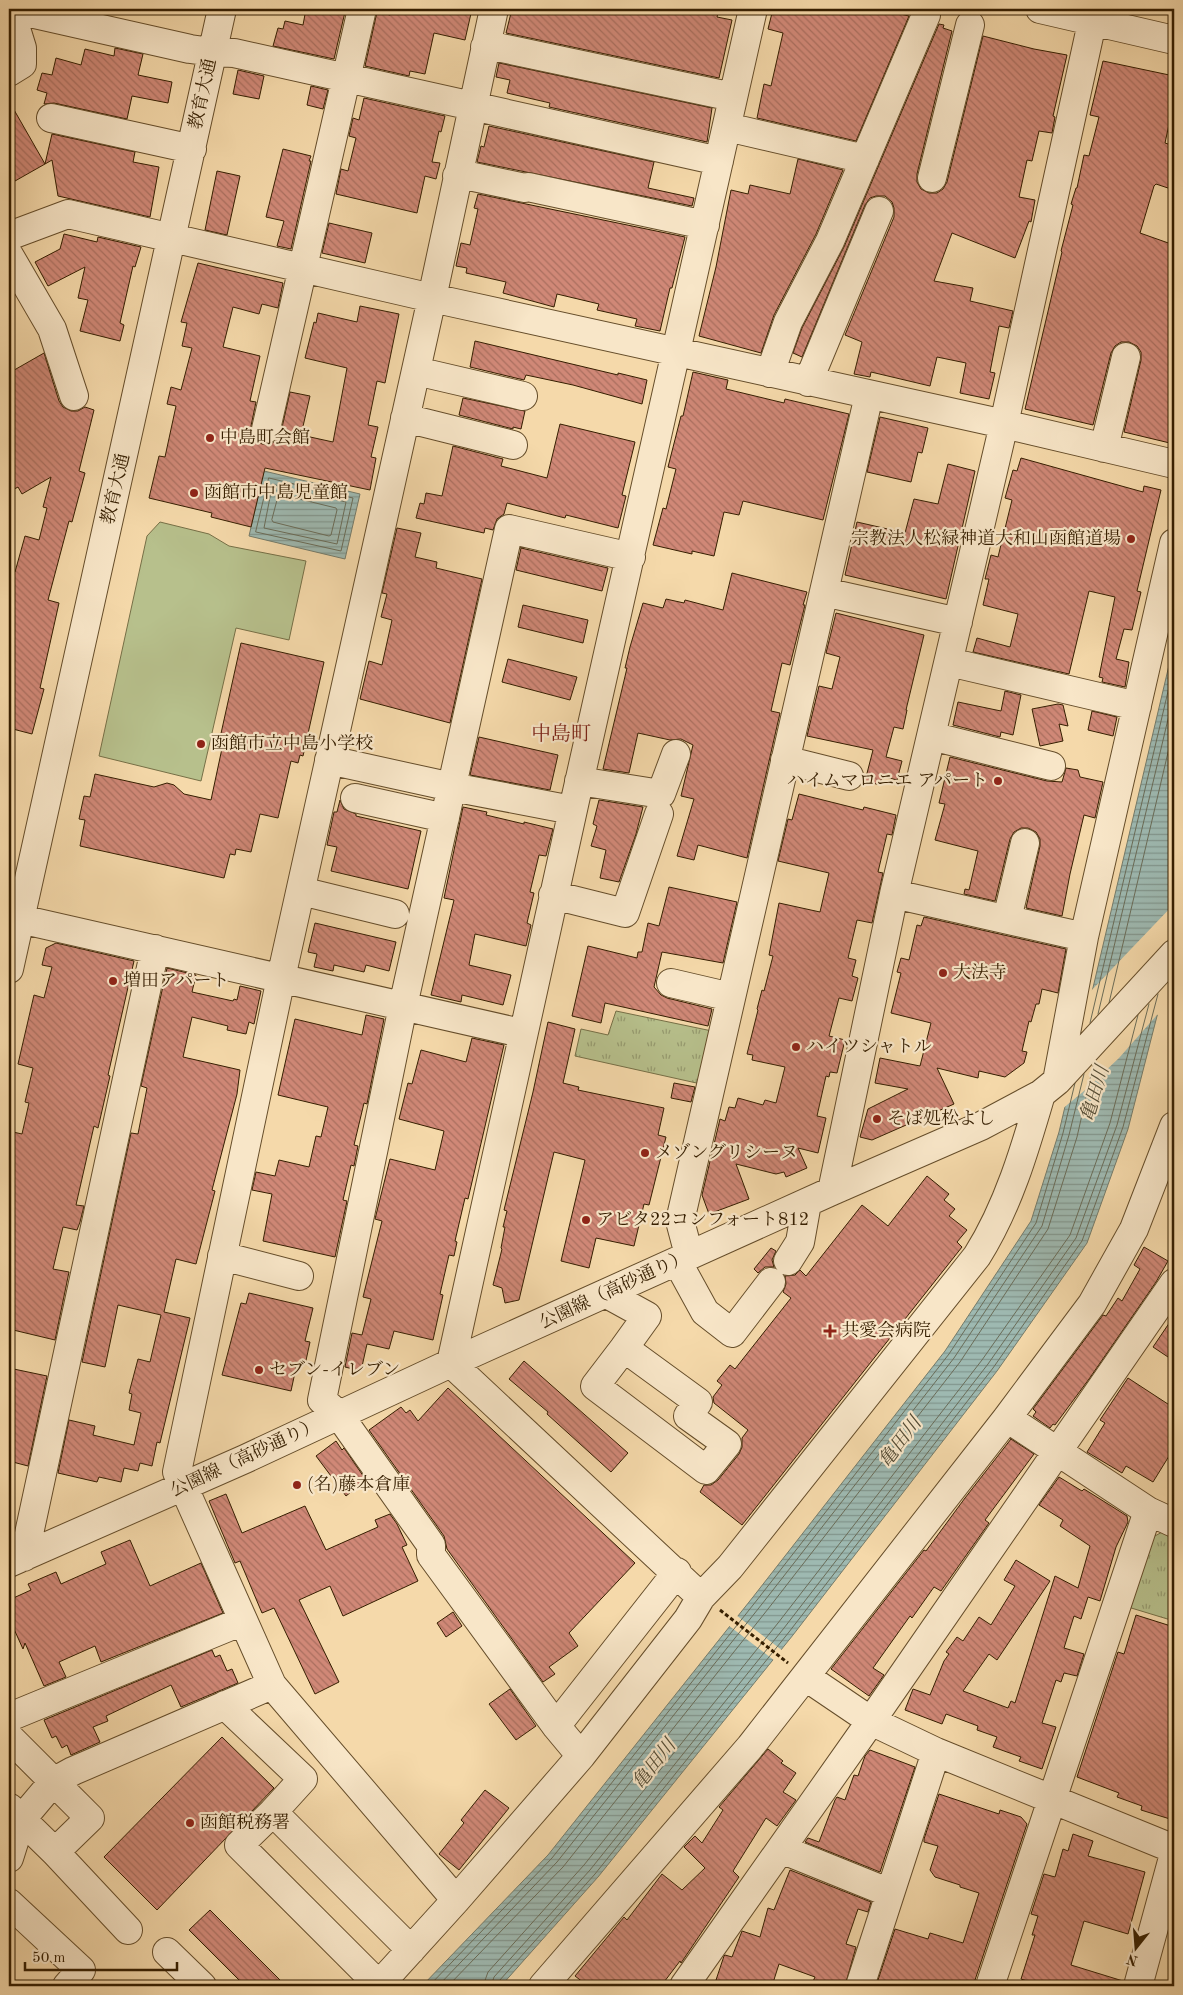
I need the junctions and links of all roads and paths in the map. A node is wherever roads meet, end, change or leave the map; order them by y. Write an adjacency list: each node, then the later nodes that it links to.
1 (222, 9): 12 (street, 教育大通)
2 (362, 9): 14 (street)
3 (494, 9): 11 (street)
4 (753, 9): 15 (street)
5 (1040, 9): 7 (street)
6 (18, 10): 12 (street); 13 (street)
7 (1094, 14): 10 (street); 40 (street)
8 (926, 15): 20 (street)
9 (970, 25): 23 (street)
10 (1174, 40)
11 (486, 47): 15 (street); 16 (street)
12 (212, 52): 14 (street); 19 (street, 教育大通)
13 (9, 72)
14 (347, 78): 16 (street); 29 (street)
15 (733, 97): 18 (street)
16 (472, 106): 21 (street); 22 (street)
17 (51, 118): 19 (street)
18 (727, 127): 20 (street); 21 (street)
19 (192, 149): 27 (street, 教育大通)
20 (865, 159): 34 (street)
21 (719, 161): 25 (street)
22 (457, 176): 25 (street); 30 (street)
23 (932, 178)
24 (879, 211): 35 (street)
25 (705, 225): 31 (street)
26 (9, 236): 27 (street)
27 (172, 238): 29 (street); 68 (street, 教育大通)
28 (9, 255): 37 (street)
29 (303, 269): 30 (street); 41 (street)
30 (432, 298): 31 (street); 33 (street)
31 (677, 352): 34 (street); 46 (street)
32 (1126, 357): 43 (street)
33 (416, 371): 38 (street); 39 (street)
34 (770, 373): 35 (street)
35 (808, 382): 36 (street)
36 (869, 395): 40 (street); 47 (street)
37 (74, 396)
38 (523, 396)
39 (405, 418): 42 (street); 53 (street)
40 (1004, 424): 43 (street); 48 (street)
41 (266, 429)
42 (514, 445)
43 (1104, 448): 44 (street)
44 (1174, 464)
45 (1174, 543): 50 (street)
46 (631, 557): 57 (street); 58 (street)
47 (824, 592): 48 (street); 54 (street)
48 (958, 622): 49 (street)
49 (949, 662): 50 (street); 51 (street)
50 (1137, 706): 70 (street)
51 (931, 736): 55 (street); 66 (street)
52 (676, 754): 57 (street)
53 (329, 760): 58 (street); 64 (street)
54 (785, 760): 56 (street); 76 (street)
55 (1051, 766)
56 (849, 776)
57 (579, 781): 60 (street)
58 (452, 787): 60 (street); 62 (street)
59 (355, 798): 62 (street)
60 (572, 810): 65 (street)
61 (659, 814): 65 (street)
62 (445, 818): 77 (street)
63 (1025, 842): 69 (street)
64 (301, 891): 67 (street); 74 (street)
65 (553, 894): 78 (street)
66 (894, 894): 69 (street); 82 (street)
67 (395, 914)
68 (20, 919): 71 (street); 73 (street, 教育大通)
69 (1007, 919): 70 (street)
70 (1084, 937): 79 (street)
71 (155, 949): 74 (street); 99 (street)
72 (1173, 956): 79 (street, 公園線（高砂通り）)
73 (9, 969)
74 (282, 978): 77 (street); 84 (street)
75 (671, 983): 76 (street)
76 (731, 997): 85 (street)
77 (403, 1006): 78 (street); 93 (street)
78 (521, 1033): 92 (street)
79 (1056, 1080): 82 (street, 公園線（高砂通り）); 101 (street)
80 (1174, 1126): 81 (street)
81 (1166, 1178): 94 (street)
82 (832, 1191): 83 (street, 公園線（高砂通り）)
83 (807, 1203): 85 (street, 公園線（高砂通り）); 86 (street)
84 (222, 1256): 87 (street); 96 (street)
85 (683, 1258): 88 (street); 90 (street, 公園線（高砂通り）)
86 (788, 1261)
87 (299, 1276)
88 (771, 1282)
89 (1174, 1283): 95 (street)
90 (607, 1294): 91 (street); 92 (street, 公園線（高砂通り）)
91 (624, 1348): 91 (street)
92 (451, 1363): 93 (street, 公園線（高砂通り）); 100 (street)
93 (339, 1415): 96 (street, 公園線（高砂通り）); 108 (street)
94 (1007, 1418): 95 (street); 103 (street)
95 (1057, 1452): 97 (street); 106 (street)
96 (184, 1486): 99 (street, 公園線（高砂通り）); 102 (street)
97 (1148, 1511): 98 (street); 112 (street)
98 (1174, 1523)
99 (16, 1560)
100 (677, 1572): 101 (street); 108 (street)
101 (707, 1601): 103 (path); 110 (street)
102 (243, 1620): 104 (street); 107 (street)
103 (797, 1670): 106 (street); 126 (street)
104 (272, 1685): 105 (street); 121 (street)
105 (225, 1705): 111 (street); 113 (street)
106 (872, 1721): 109 (street); 115 (street)
107 (10, 1726): 111 (street)
108 (556, 1726): 110 (street)
109 (936, 1752): 112 (street); 120 (street)
110 (580, 1756): 121 (street)
111 (53, 1782): 114 (street); 117 (street)
112 (1051, 1799): 116 (street); 132 (street)
113 (272, 1812): 124 (street); 129 (street)
114 (15, 1813): 117 (street); 119 (street)
115 (781, 1849): 120 (street); 130 (street)
116 (1174, 1849)
117 (55, 1852): 123 (street)
118 (1174, 1854): 133 (street)
119 (9, 1858)
120 (890, 1893): 131 (street)
121 (456, 1900): 124 (street)
122 (9, 1903): 127 (street)
123 (128, 1930)
124 (411, 1950): 129 (street)
125 (167, 1952): 128 (street)
126 (550, 1984)
127 (67, 1986)
128 (202, 1986)
129 (379, 1986)
130 (684, 1986)
131 (860, 1986)
132 (990, 1986)
133 (1138, 1986)

